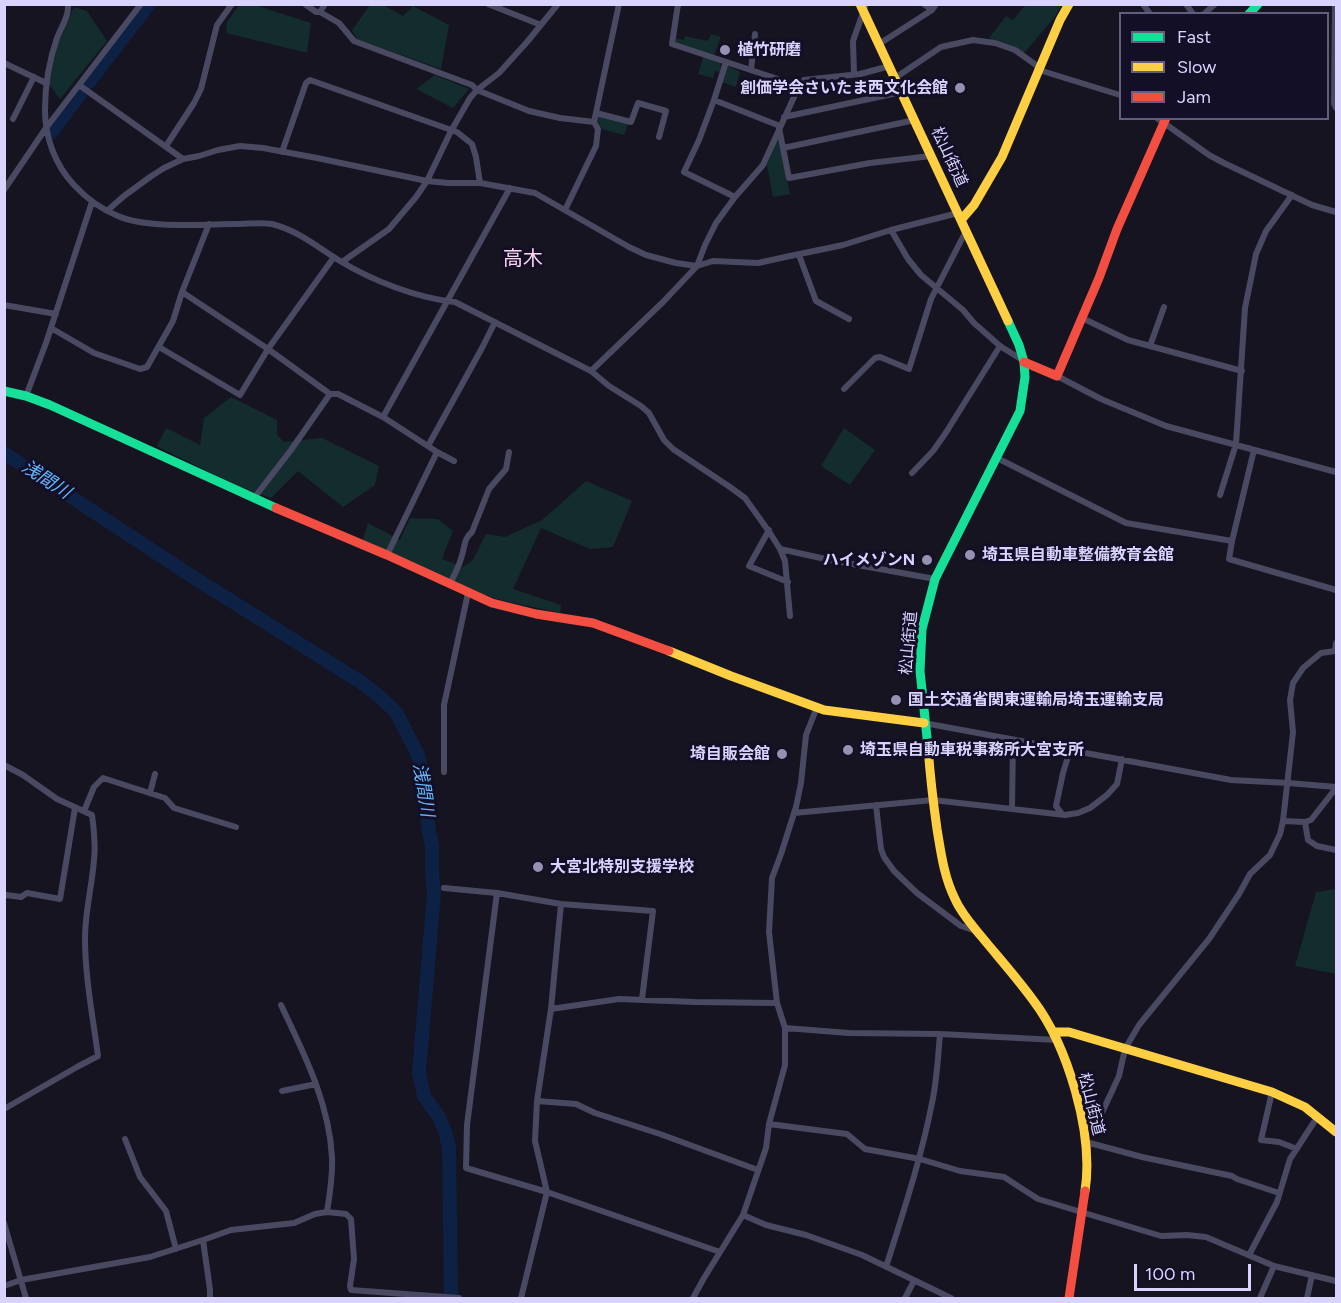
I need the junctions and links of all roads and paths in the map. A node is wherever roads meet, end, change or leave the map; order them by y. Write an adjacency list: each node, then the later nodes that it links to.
1 (68, 4): 27 (street)
2 (141, 4): 28 (street)
3 (232, 4): 45 (street)
4 (305, 4): 15 (street)
5 (325, 4): 15 (street)
6 (488, 4): 16 (street)
7 (558, 4): 16 (street)
8 (619, 4): 35 (street)
9 (678, 4): 19 (street)
10 (924, 4): 14 (street)
11 (1069, 4): 23 (street)
12 (1335, 4): 34 (street)
13 (863, 7): 18 (street, 松山街道); 24 (street)
14 (934, 7): 18 (street)
15 (320, 12): 30 (street)
16 (541, 25): 30 (street)
17 (755, 34): 22 (street)
18 (879, 44): 21 (street, 松山街道)
19 (726, 62): 22 (street); 33 (street)
20 (4, 63): 25 (street)
21 (890, 66): 24 (street); 26 (street, 松山街道)
22 (751, 70): 29 (street)
23 (1039, 70): 26 (street); 32 (street); 60 (street)
24 (854, 74): 29 (street)
25 (34, 77): 27 (street); 37 (street)
26 (895, 78): 31 (street, 松山街道)
27 (46, 83): 42 (street)
28 (80, 85): 42 (street); 45 (street)
29 (799, 86): 36 (street)
30 (477, 90): 40 (street); 43 (street)
31 (902, 93): 36 (street); 38 (street, 松山街道)
32 (1119, 95)
33 (714, 100): 41 (street); 55 (street)
34 (1336, 108)
35 (596, 113): 40 (street); 44 (street)
36 (784, 117): 41 (street)
37 (13, 118)
38 (915, 120): 46 (street); 48 (street, 松山街道)
39 (1162, 120): 54 (street); 74 (street)
40 (594, 122): 58 (street)
41 (779, 127): 46 (street); 55 (street)
42 (46, 128): 53 (street); 56 (street)
43 (451, 131): 47 (street); 50 (street); 51 (street)
44 (659, 137)
45 (166, 146): 49 (street)
46 (783, 148): 48 (street)
47 (282, 152): 49 (street); 50 (street)
48 (932, 156): 60 (street, 松山街道)
49 (183, 159): 57 (street)
50 (427, 181): 51 (street); 66 (street)
51 (480, 183): 52 (street)
52 (510, 188): 58 (street); 70 (street)
53 (4, 190)
54 (1292, 195): 59 (street); 84 (street)
55 (735, 197): 67 (street)
56 (92, 202): 57 (street); 73 (street)
57 (108, 210): 61 (street)
58 (565, 210): 67 (street)
59 (1336, 212)
60 (960, 217): 62 (street); 63 (street, 松山街道)
61 (209, 224): 65 (street); 69 (street)
62 (891, 230): 64 (street); 68 (street)
63 (966, 231): 68 (street); 82 (street, 松山街道)
64 (799, 255): 67 (street); 75 (street)
65 (334, 257): 66 (street); 81 (street)
66 (342, 262): 70 (street)
67 (698, 266): 83 (street)
68 (936, 288): 78 (street); 86 (street)
69 (182, 292): 80 (street); 81 (street)
70 (447, 302): 76 (street); 90 (street)
71 (4, 305): 73 (street)
72 (1164, 308): 79 (street)
73 (56, 314): 77 (street)
74 (1082, 318): 79 (street); 85 (street)
75 (849, 319)
76 (495, 322): 83 (street); 92 (street)
77 (51, 328): 80 (street); 89 (street)
78 (1000, 346): 82 (street); 98 (street)
79 (1150, 346): 84 (street)
80 (159, 347): 81 (street)
81 (268, 349): 88 (street)
82 (1024, 362): 85 (street); 96 (street, 松山街道)
83 (591, 371): 102 (street)
84 (1242, 371): 91 (street)
85 (1057, 376): 91 (street)
86 (844, 389)
87 (4, 391): 89 (street)
88 (330, 394): 90 (street); 101 (street)
89 (26, 396): 101 (street)
90 (383, 417): 92 (street)
91 (1236, 444): 93 (street); 100 (street)
92 (428, 446): 94 (street)
93 (1254, 450): 99 (street); 103 (street)
94 (436, 452): 97 (street); 105 (street)
95 (509, 452): 108 (street)
96 (997, 458): 103 (street); 106 (street, 松山街道)
97 (454, 461)
98 (912, 472)
99 (1336, 472)
100 (1220, 495)
101 (254, 498): 105 (street)
102 (768, 530): 104 (street); 107 (street)
103 (1232, 541): 109 (street)
104 (780, 549): 106 (street); 107 (street)
105 (387, 555): 108 (street)
106 (934, 579): 114 (street, 松山街道)
107 (788, 582): 111 (street)
108 (450, 584): 110 (street)
109 (1336, 590)
110 (468, 592): 113 (street); 119 (street)
111 (790, 616)
112 (1336, 643): 121 (street)
113 (817, 707): 114 (street); 129 (street)
114 (924, 723): 115 (street); 124 (street, 松山街道)
115 (1013, 740): 116 (street); 127 (street)
116 (1070, 750): 117 (street); 130 (street)
117 (1122, 759): 121 (street); 130 (street)
118 (4, 765): 126 (street)
119 (444, 772)
120 (155, 774): 123 (street)
121 (1288, 783): 122 (street); 131 (street)
122 (1336, 787): 132 (street)
123 (150, 793): 128 (street); 133 (street)
124 (933, 800): 125 (street); 127 (street); 139 (street, 松山街道)
125 (876, 806): 129 (street); 139 (street)
126 (75, 807): 128 (street); 137 (street)
127 (1012, 809): 130 (street)
128 (84, 811): 152 (street)
129 (794, 813): 141 (street)
130 (1062, 814)
131 (1283, 821): 132 (street); 147 (street)
132 (1305, 822): 134 (street)
133 (236, 827)
134 (1336, 850)
135 (444, 888): 136 (street)
136 (497, 893): 138 (street); 162 (street)
137 (4, 897)
138 (561, 904): 140 (street); 143 (street)
139 (976, 931): 146 (street, 松山街道)
140 (642, 999): 141 (street); 143 (street)
141 (777, 1003): 144 (street)
142 (281, 1005): 148 (street)
143 (551, 1009): 151 (street)
144 (784, 1028): 145 (street); 154 (street)
145 (940, 1034): 146 (street); 160 (street)
146 (1055, 1036): 147 (street); 155 (street, 松山街道)
147 (1125, 1049): 150 (street); 155 (street)
148 (316, 1084): 149 (street); 164 (street)
149 (282, 1091)
150 (1272, 1092): 153 (street); 159 (street)
151 (537, 1101): 161 (street); 162 (street)
152 (4, 1108)
153 (1318, 1116): 156 (street); 159 (street)
154 (769, 1124): 160 (street); 161 (street)
155 (1083, 1128): 158 (street, 松山街道)
156 (1336, 1132)
157 (125, 1139): 169 (street)
158 (1086, 1142): 163 (street); 165 (street, 松山街道)
159 (1297, 1149): 163 (street)
160 (920, 1159): 165 (street); 173 (street)
161 (758, 1170): 166 (street)
162 (547, 1192): 170 (street); 183 (street)
163 (1279, 1193): 171 (street)
164 (327, 1212): 168 (street); 180 (street)
165 (1083, 1213): 171 (street); 187 (street, 松山街道)
166 (743, 1215): 170 (street); 173 (street)
167 (4, 1222): 175 (street)
168 (203, 1240): 169 (street); 182 (street)
169 (176, 1249): 175 (street)
170 (720, 1252): 179 (street)
171 (1249, 1255): 172 (street)
172 (1274, 1266): 174 (street); 188 (street)
173 (886, 1267): 176 (street)
174 (1312, 1275): 177 (street); 189 (street)
175 (21, 1280): 178 (street); 181 (street)
176 (914, 1281): 185 (street); 186 (street)
177 (1336, 1281)
178 (4, 1286)
179 (695, 1296): 184 (street)
180 (454, 1298)
181 (26, 1299)
182 (210, 1299)
183 (521, 1299)
184 (704, 1299)
185 (905, 1299)
186 (951, 1299)
187 (1069, 1299)
188 (1260, 1299)
189 (1307, 1299)

